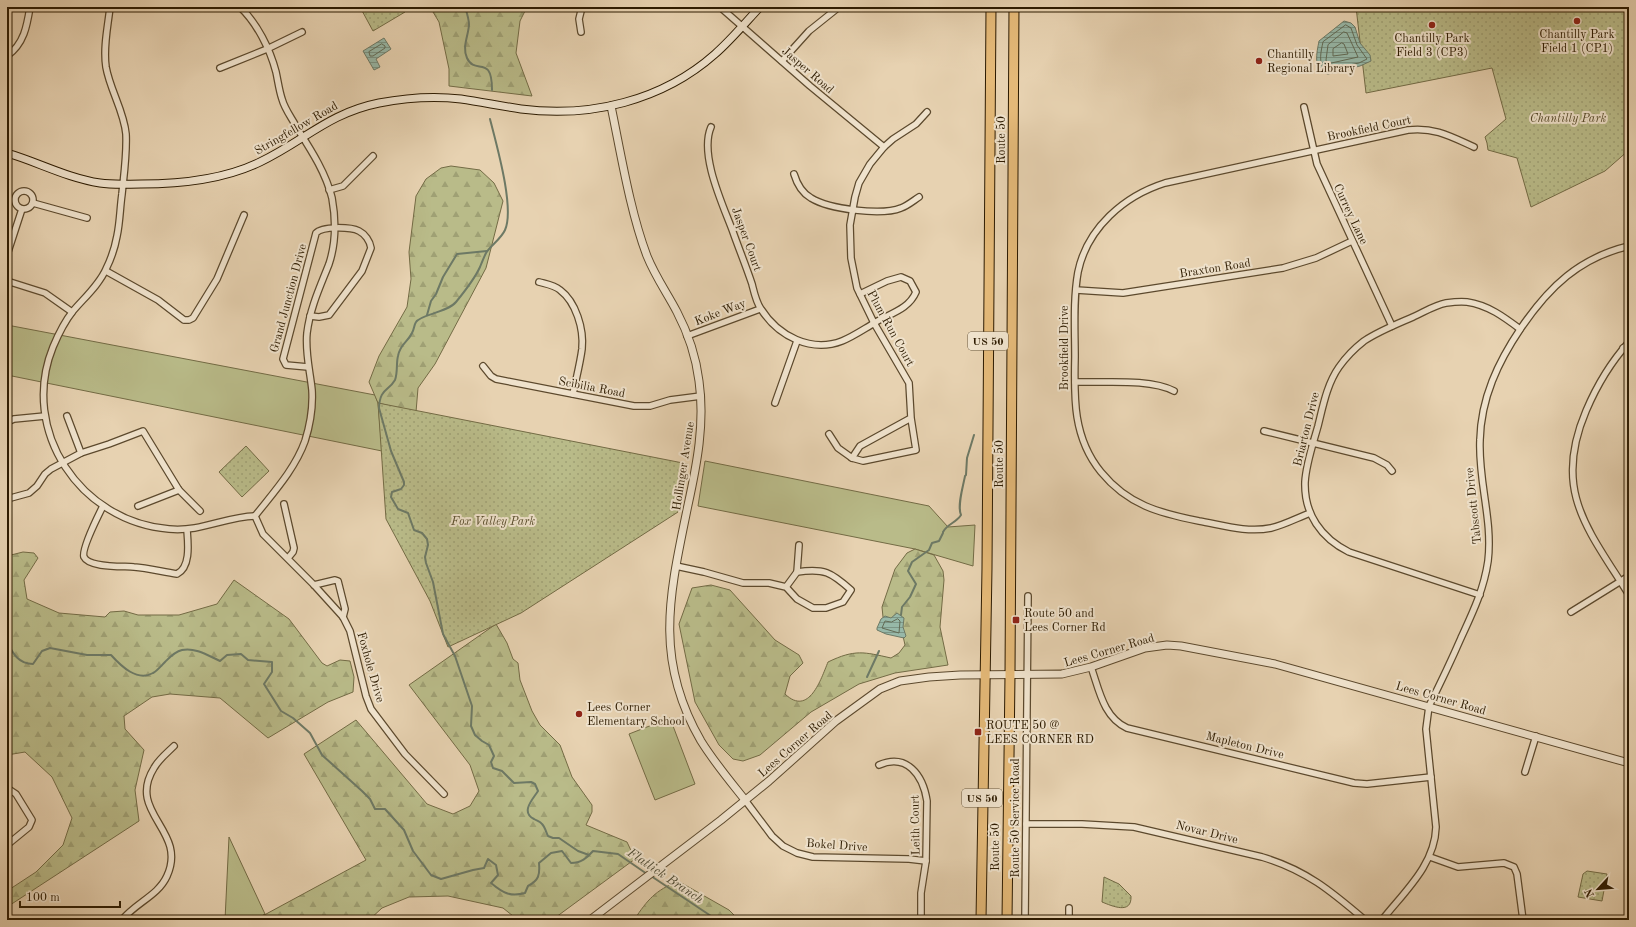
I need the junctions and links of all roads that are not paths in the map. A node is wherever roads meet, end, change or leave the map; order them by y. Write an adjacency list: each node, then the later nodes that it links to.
1 (30, 7): 14 (street)
2 (110, 7): 28 (street)
3 (240, 7): 13 (street)
4 (582, 7): 12 (street)
5 (720, 7): 10 (street, Jasper Road)
6 (760, 7): 10 (street, Stringfellow Road)
7 (839, 7): 15 (street)
8 (991, 7): 97 (highway, Route 50 / US 50)
9 (1014, 7): 98 (highway, Route 50 / US 50)
10 (741, 26): 15 (street, Jasper Road); 17 (street, Stringfellow Road)
11 (302, 32): 13 (street)
12 (581, 32)
13 (267, 49): 16 (street); 21 (street)
14 (7, 56)
15 (782, 61): 22 (street, Jasper Road)
16 (220, 68)
17 (611, 106): 21 (street, Stringfellow Road); 51 (street, Hollinger Avenue)
18 (1304, 107): 24 (street, Currey Lane)
19 (927, 112): 22 (street, Plum Run Court)
20 (711, 127): 45 (street, Jasper Court)
21 (303, 136): 28 (street, Stringfellow Road); 29 (street)
22 (884, 147): 33 (street, Plum Run Court)
23 (1474, 147): 24 (street, Brookfield Court)
24 (1312, 151): 37 (street, Currey Lane); 43 (street, Brookfield Drive)
25 (7, 153): 28 (street, Stringfellow Road)
26 (373, 156): 29 (street)
27 (794, 174): 33 (street)
28 (123, 185): 40 (street)
29 (330, 190): 36 (street)
30 (919, 197): 33 (street)
31 (33, 203): 32 (street); 32 (street); 35 (street)
32 (22, 209): 39 (street)
33 (852, 209): 44 (street, Plum Run Court)
34 (244, 215): 40 (street)
35 (88, 218)
36 (335, 228): 47 (street); 47 (street); 57 (street, Grand Junction Drive)
37 (1352, 241): 43 (street, Braxton Road); 49 (street, Currey Lane)
38 (1629, 246): 50 (street, Tabscott Drive)
39 (7, 255)
40 (106, 271): 46 (street)
41 (7, 282): 46 (street)
42 (539, 282): 60 (street)
43 (1076, 290): 58 (street, Brookfield Drive)
44 (860, 294): 48 (street, Plum Run Court); 48 (street, Jasper Court)
45 (760, 309): 51 (street, Koke Way); 52 (street, Jasper Court)
46 (72, 312): 63 (street)
47 (310, 316): 57 (street)
48 (874, 323): 52 (street, Jasper Court); 65 (street, Plum Run Court)
49 (1392, 326): 50 (street, Briarton Drive); 69 (street, Briarton Drive)
50 (1520, 329): 91 (street, Tabscott Drive)
51 (688, 336): 61 (street, Hollinger Avenue)
52 (797, 341): 62 (street)
53 (1629, 342): 54 (street)
54 (1623, 348): 55 (street); 88 (street)
55 (1629, 353)
56 (483, 366): 60 (street, Scibilia Road)
57 (308, 367): 81 (street)
58 (1075, 382): 59 (street); 80 (street, Brookfield Drive)
59 (1174, 391)
60 (573, 394): 61 (street, Scibilia Road)
61 (701, 396): 85 (street, Hollinger Avenue)
62 (775, 403)
63 (45, 416): 66 (street); 72 (street)
64 (67, 416): 70 (street)
65 (911, 418): 71 (street); 71 (street, Plum Run Court)
66 (7, 422)
67 (1264, 431): 69 (street)
68 (829, 434): 71 (street)
69 (1314, 444): 73 (street); 80 (street, Briarton Drive)
70 (81, 453): 72 (street); 74 (street)
71 (852, 458)
72 (62, 463): 75 (street); 77 (street)
73 (1392, 471)
74 (179, 490): 78 (street); 79 (street)
75 (7, 499)
76 (284, 504): 84 (street)
77 (102, 506): 82 (street); 82 (street)
78 (138, 506)
79 (200, 511)
80 (1310, 513): 91 (street, Briarton Drive)
81 (255, 516): 82 (street); 84 (street, Foxhole Drive)
82 (187, 530)
83 (799, 545): 86 (street)
84 (288, 558): 89 (street, Foxhole Drive)
85 (676, 566): 90 (street); 109 (street, Hollinger Avenue)
86 (797, 572): 90 (street); 90 (street)
87 (1629, 576): 88 (street)
88 (1621, 581): 92 (street); 94 (street)
89 (314, 585): 95 (street, Foxhole Drive); 95 (street, Foxhole Drive)
90 (786, 587)
91 (1480, 595): 100 (street, Tabscott Drive)
92 (1629, 595)
93 (1028, 596): 99 (street, Route 50 Service Road)
94 (1572, 612)
95 (343, 617): 108 (street, Foxhole Drive)
96 (1091, 666): 99 (street, Lees Corner Road); 100 (street, Lees Corner Road); 106 (street, Mapleton Drive)
97 (985, 675): 98 (street, Lees Corner Road); 109 (street, Lees Corner Road); 118 (highway, Route 50 / US 50)
98 (1010, 675): 99 (street, Lees Corner Road); 119 (highway, Route 50 / US 50)
99 (1027, 675): 110 (street, Route 50 Service Road)
100 (1429, 706): 101 (street, Lees Corner Road); 106 (street, Tabscott Drive)
101 (1536, 736): 103 (street, Lees Corner Road); 105 (street)
102 (174, 746): 115 (street)
103 (1629, 763)
104 (879, 765): 113 (street, Leith Court)
105 (1525, 772)
106 (1431, 778): 112 (street, Tabscott Drive)
107 (7, 790): 111 (street)
108 (444, 794)
109 (745, 800): 113 (street, Bokel Drive); 116 (street, Lees Corner Road)
110 (1026, 824): 120 (street, Route 50 Service Road); 122 (street, Novar Drive)
111 (7, 846)
112 (1430, 857): 123 (street, Tabscott Drive); 124 (street)
113 (926, 861): 117 (street, Leith Court)
114 (1069, 908): 121 (street)
115 (122, 920)
116 (590, 920)
117 (921, 920)
118 (981, 920)
119 (1007, 920)
120 (1025, 920)
121 (1069, 920)
122 (1365, 920)
123 (1382, 920)
124 (1523, 920)

